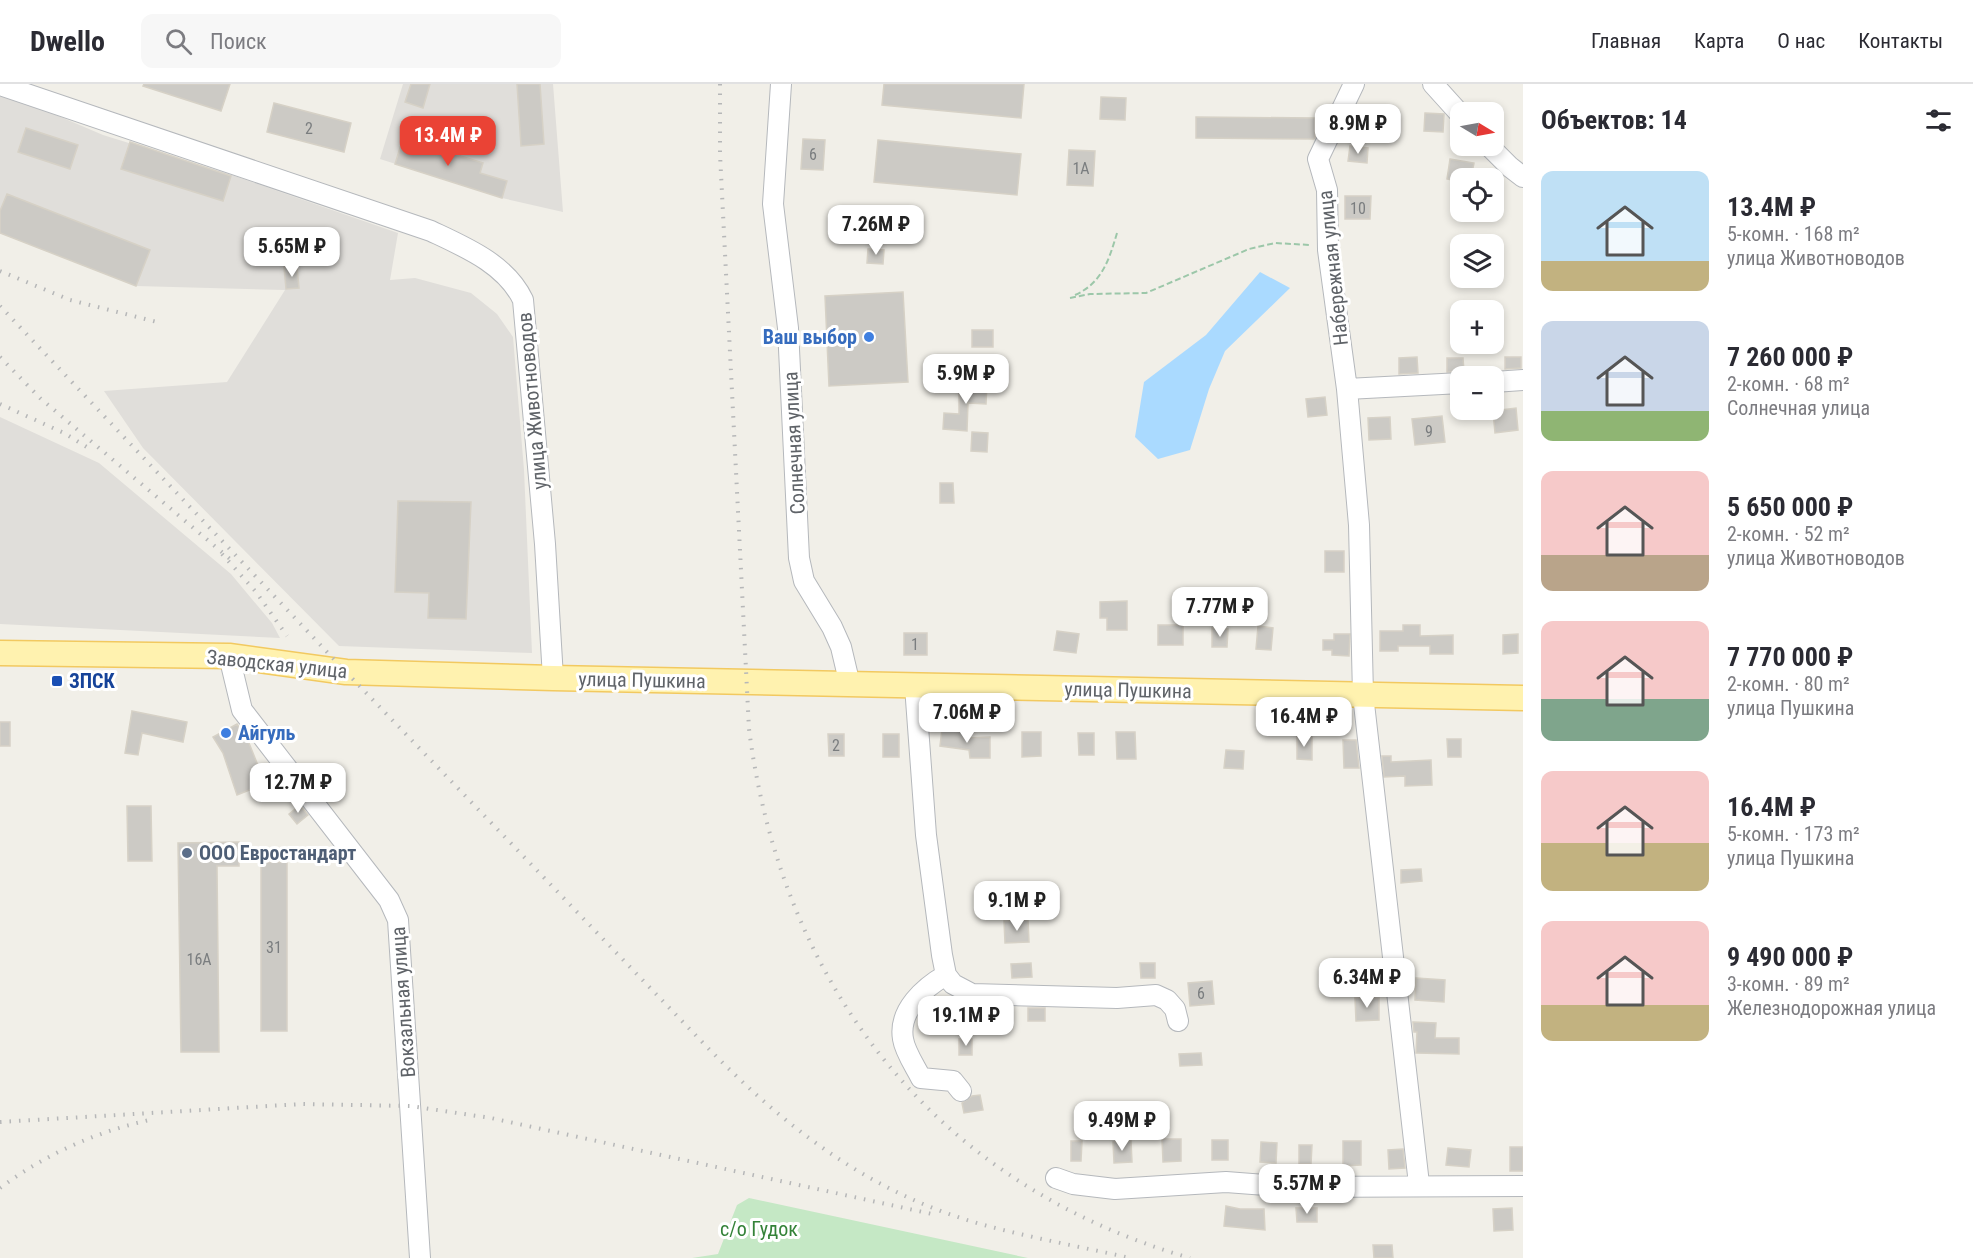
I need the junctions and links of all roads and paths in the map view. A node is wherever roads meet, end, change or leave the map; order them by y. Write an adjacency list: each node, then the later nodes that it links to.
1 (781, 84): 17 (street, Солнечная улица)
2 (1354, 84): 9 (street, Набережная улица)
3 (1433, 84): 5 (street)
4 (0, 85): 16 (street, улица Животноводов)
5 (1450, 103)
6 (1499, 156): 7 (street)
7 (1523, 177)
8 (1117, 233): 9 (path)
9 (1328, 246): 13 (street, Набережная улица)
10 (1523, 380): 11 (street)
11 (1504, 381)
12 (1450, 384): 13 (street)
13 (1347, 389): 19 (street, Набережная улица)
14 (0, 654): 15 (main road, Заводская улица)
15 (229, 656): 16 (main road, Заводская улица); 27 (street, Вокзальная улица)
16 (553, 678): 17 (main road, улица Пушкина)
17 (850, 685): 18 (main road, улица Пушкина)
18 (915, 686): 19 (main road, улица Пушкина); 21 (street)
19 (1363, 695): 20 (main road, улица Пушкина); 25 (street, Набережная улица)
20 (1523, 698)
21 (946, 975): 22 (street); 23 (street)
22 (1178, 1020)
23 (962, 1091)
24 (1056, 1178): 25 (street)
25 (1419, 1184): 26 (street)
26 (1523, 1186)
27 (420, 1258)

